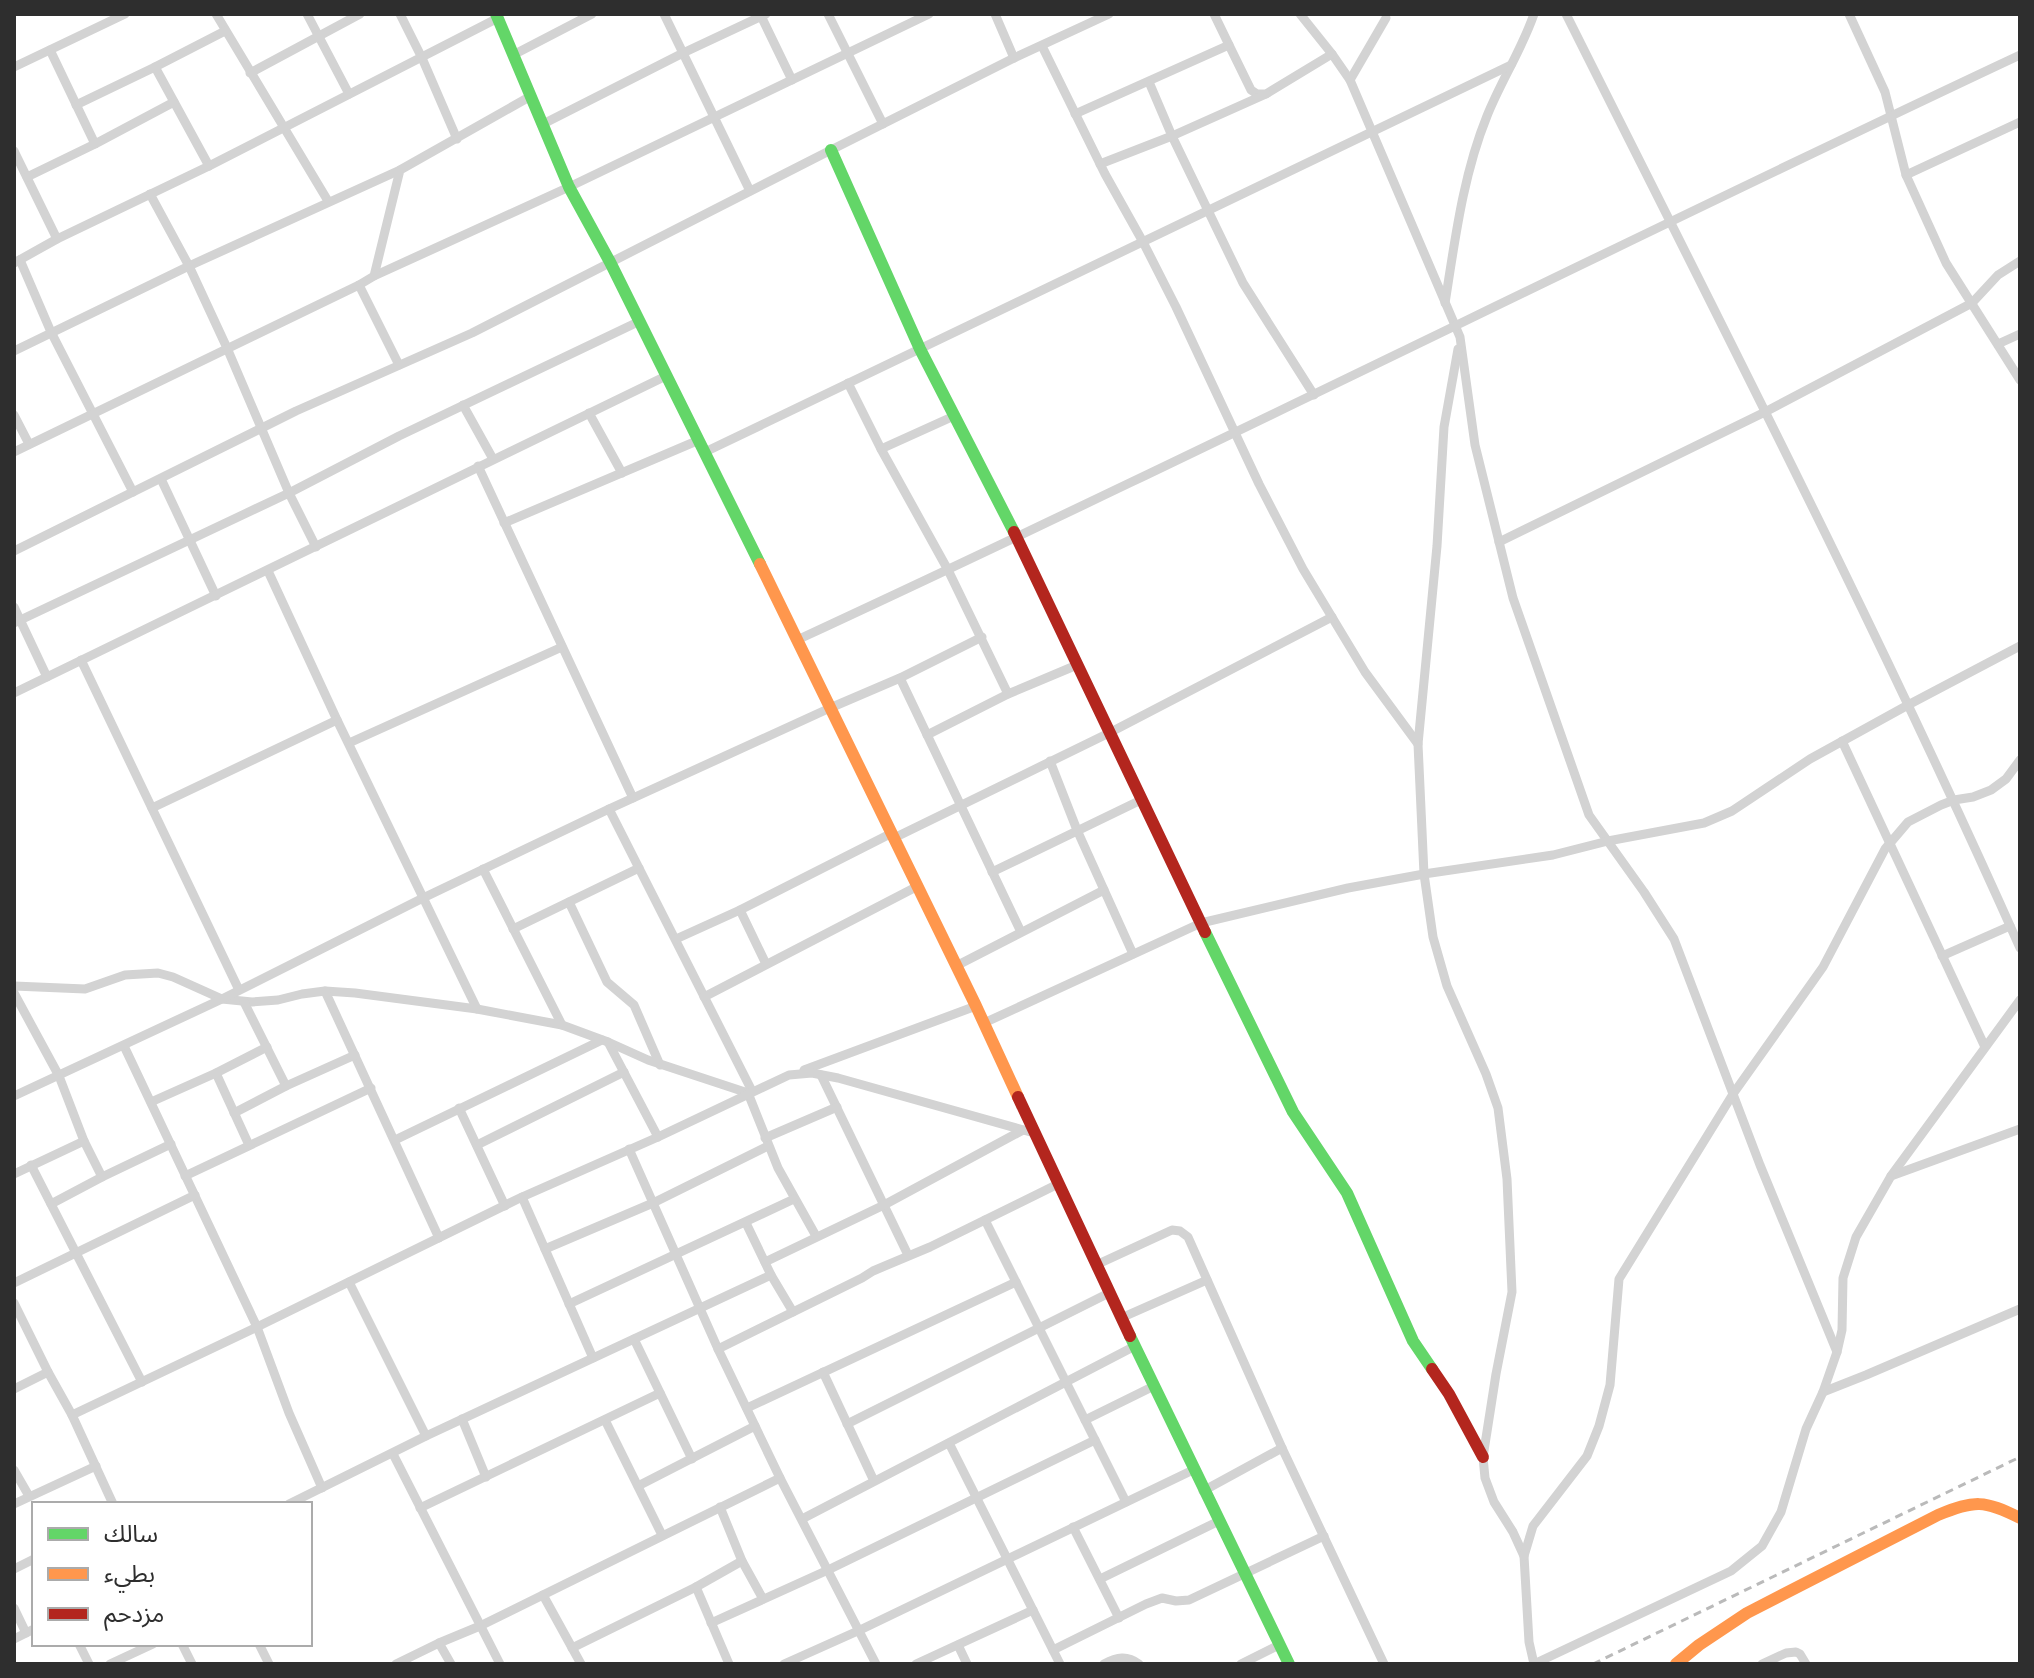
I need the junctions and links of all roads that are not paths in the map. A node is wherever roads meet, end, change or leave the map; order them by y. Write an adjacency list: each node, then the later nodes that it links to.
1 (125, 14): 24 (street)
2 (216, 14): 20 (street)
3 (307, 14): 21 (street)
4 (360, 14): 21 (street)
5 (400, 14): 30 (street)
6 (592, 14): 28 (street)
7 (664, 14): 25 (street)
8 (828, 14): 26 (street)
9 (929, 14): 26 (street)
10 (995, 14): 31 (street)
11 (1109, 14): 23 (street)
12 (1214, 14): 22 (street)
13 (1300, 14): 27 (street)
14 (1534, 14): 32 (street)
15 (1566, 14): 67 (street)
16 (1849, 14): 45 (street)
17 (763, 15): 25 (street); 36 (street)
18 (1387, 15): 37 (street)
19 (497, 16): 28 (street); 30 (street)
20 (225, 31): 34 (street); 35 (street)
21 (319, 36): 35 (street); 39 (street)
22 (1229, 45): 38 (street); 40 (street)
23 (1042, 46): 31 (street); 44 (street)
24 (50, 50): 33 (street); 43 (street)
25 (683, 53): 46 (street); 48 (street)
26 (848, 54): 36 (street); 49 (street)
27 (1332, 54): 37 (street); 40 (street)
28 (513, 55): 41 (street)
29 (2020, 55): 45 (street)
30 (422, 58): 39 (street); 53 (street)
31 (1014, 58): 49 (street)
32 (1511, 65): 51 (street); 77 (street)
33 (14, 67)
34 (155, 67): 42 (street); 43 (street)
35 (250, 73): 50 (street)
36 (792, 80): 46 (street)
37 (1350, 80): 51 (street)
38 (1149, 82): 44 (street); 52 (street)
39 (349, 94): 50 (street)
40 (1266, 94): 52 (street)
41 (531, 96): 48 (street); 53 (street)
42 (174, 102): 54 (street); 58 (street)
43 (76, 105): 54 (street)
44 (1075, 114): 57 (street)
45 (1891, 116): 60 (street); 67 (street)
46 (716, 117): 62 (street); 63 (street)
47 (2020, 122): 60 (street)
48 (543, 124): 62 (street)
49 (883, 124): 55 (street)
50 (283, 127): 58 (street); 65 (street)
51 (1371, 131): 66 (street); 77 (street)
52 (1172, 136): 57 (street); 66 (street)
53 (457, 139): 59 (street)
54 (95, 144): 61 (street)
55 (831, 150): 63 (street); 85 (street)
56 (14, 151): 61 (street)
57 (1100, 164): 69 (street)
58 (209, 166): 64 (street)
59 (400, 170): 65 (street); 74 (street)
60 (1906, 175): 76 (street)
61 (27, 177): 68 (street)
62 (569, 187): 72 (street); 74 (street)
63 (750, 191): 72 (street)
64 (150, 194): 68 (street); 73 (street)
65 (328, 201): 73 (street)
66 (1208, 210): 69 (street); 91 (street)
67 (1670, 223): 79 (street); 94 (street)
68 (57, 239): 70 (street)
69 (1143, 242): 85 (street); 99 (street)
70 (17, 261): 80 (street)
71 (2020, 261): 76 (street)
72 (610, 262): 78 (street); 87 (street)
73 (189, 266): 80 (street); 84 (street)
74 (374, 276): 75 (street)
75 (359, 285): 84 (street); 87 (street)
76 (1972, 303): 83 (street); 94 (street)
77 (1445, 305): 79 (street)
78 (640, 321): 88 (street); 92 (street)
79 (1454, 325): 82 (street); 91 (street)
80 (51, 332): 86 (street); 93 (street)
81 (2020, 334): 83 (street)
82 (1460, 337): 113 (street); 139 (street)
83 (1998, 344): 89 (street)
84 (227, 348): 93 (street); 98 (street)
85 (920, 349): 90 (street); 97 (street)
86 (14, 351)
87 (399, 365): 98 (street)
88 (666, 376): 95 (street); 101 (street)
89 (2020, 380)
90 (848, 383): 101 (street); 102 (street)
91 (1314, 395): 99 (street)
92 (463, 405): 104 (street); 109 (street)
93 (92, 412): 100 (street); 108 (street)
94 (1765, 412): 113 (street); 132 (street)
95 (589, 413): 104 (street); 106 (street)
96 (14, 415): 100 (street)
97 (954, 416): 102 (street); 111 (street)
98 (260, 429): 107 (street); 109 (street)
99 (1235, 432): 111 (street); 120 (street)
100 (29, 444): 103 (street)
101 (702, 446): 106 (street); 123 (street)
102 (881, 449): 116 (street)
103 (14, 452)
104 (493, 459): 105 (street)
105 (478, 466): 110 (street); 114 (street)
106 (622, 473): 110 (street)
107 (161, 479): 108 (street); 112 (street)
108 (133, 492): 115 (street)
109 (289, 493): 112 (street); 114 (street)
110 (504, 523): 125 (street)
111 (1016, 537): 116 (street); 127 (street)
112 (190, 540): 118 (street); 121 (street)
113 (1499, 542): 150 (street)
114 (316, 547): 117 (street)
115 (14, 551)
116 (948, 570): 122 (street); 123 (street)
117 (268, 571): 118 (street); 134 (street)
118 (216, 596): 126 (street)
119 (14, 607): 121 (street)
120 (1332, 617): 135 (street); 139 (street)
121 (17, 622): 128 (street)
122 (982, 637): 129 (street); 131 (street)
123 (797, 640): 133 (street)
124 (2020, 646): 132 (street)
125 (562, 647): 138 (street); 142 (street)
126 (81, 660): 128 (street); 146 (street)
127 (1077, 665): 131 (street); 135 (street)
128 (47, 677): 130 (street)
129 (900, 678): 133 (street); 136 (street)
130 (14, 693)
131 (1008, 694): 136 (street)
132 (1908, 705): 137 (street); 144 (street)
133 (830, 708): 142 (street); 149 (street)
134 (337, 720): 138 (street); 146 (street)
135 (1109, 733): 141 (street); 143 (street)
136 (927, 735): 145 (street)
137 (1842, 741): 150 (street); 151 (street)
138 (349, 743): 158 (street)
139 (1418, 744): 155 (street)
140 (2020, 760): 144 (street)
141 (1050, 761): 145 (street); 148 (street)
142 (633, 798): 147 (street)
143 (1141, 800): 148 (street); 161 (street)
144 (1954, 800): 151 (street); 162 (street)
145 (959, 805): 149 (street); 154 (street)
146 (152, 808): 172 (street)
147 (609, 809): 152 (street); 153 (street)
148 (1077, 830): 154 (street); 157 (street)
149 (893, 836): 156 (street); 160 (street)
150 (1608, 841): 155 (street); 199 (street)
151 (1890, 843): 168 (street); 199 (street)
152 (639, 868): 159 (street); 165 (street)
153 (483, 869): 158 (street); 163 (street)
154 (992, 872): 164 (street)
155 (1424, 874): 161 (street); 277 (street)
156 (918, 886): 169 (street); 170 (street)
157 (1104, 890): 164 (street); 167 (street)
158 (423, 898): 172 (street); 180 (street)
159 (569, 902): 163 (street); 190 (street)
160 (740, 910): 165 (street); 169 (street)
161 (1201, 923): 167 (street); 277 (street)
162 (2010, 926): 166 (street); 168 (street)
163 (513, 929): 184 (street)
164 (1021, 932): 170 (street)
165 (676, 939): 175 (street)
166 (2020, 948)
167 (1133, 954): 183 (street)
168 (1942, 956): 188 (street)
169 (766, 964): 175 (street)
170 (956, 966): 179 (street)
171 (14, 986): 176 (street)
172 (239, 990): 176 (street)
173 (325, 991): 178 (street); 180 (street); 189 (street)
174 (14, 993): 181 (street)
175 (704, 997): 198 (street)
176 (222, 999): 178 (street); 186 (street)
177 (2020, 1000): 188 (street)
178 (244, 1002): 187 (street)
179 (976, 1006): 183 (street); 193 (street)
180 (477, 1009): 184 (street)
181 (26, 1016): 182 (street); 195 (street)
182 (14, 1022)
183 (984, 1023): 206 (street)
184 (562, 1025): 185 (street)
185 (605, 1041): 190 (street); 191 (street); 203 (street)
186 (124, 1046): 195 (street); 201 (street)
187 (267, 1047): 192 (street); 196 (street)
188 (1985, 1047): 218 (street)
189 (355, 1055): 196 (street); 197 (street)
190 (660, 1065): 198 (street)
191 (624, 1072): 207 (street); 213 (street)
192 (216, 1073): 201 (street); 204 (street)
193 (789, 1075): 194 (street); 198 (street)
194 (821, 1075): 202 (street); 206 (street)
195 (59, 1076): 200 (street); 209 (street)
196 (286, 1086): 204 (street)
197 (371, 1088): 208 (street); 212 (street)
198 (750, 1092): 207 (street); 210 (street)
199 (1733, 1094): 255 (street); 302 (street)
200 (14, 1096)
201 (151, 1102): 211 (street)
202 (837, 1107): 210 (street); 226 (street)
203 (459, 1108): 208 (street); 213 (street)
204 (234, 1113): 212 (street)
205 (2020, 1129): 218 (street)
206 (1028, 1131): 220 (street); 226 (street)
207 (658, 1137): 214 (street)
208 (395, 1140): 231 (street)
209 (84, 1141): 215 (street); 219 (street)
210 (767, 1142): 223 (street); 224 (street)
211 (171, 1144): 217 (street); 219 (street)
212 (249, 1145): 217 (street)
213 (477, 1145): 227 (street)
214 (629, 1149): 222 (street); 224 (street)
215 (31, 1165): 216 (street); 225 (street)
216 (14, 1174)
217 (185, 1176): 221 (street)
218 (1891, 1176): 255 (street)
219 (102, 1177): 225 (street)
220 (1058, 1184): 228 (street); 237 (street)
221 (195, 1195): 233 (street); 250 (street)
222 (522, 1197): 227 (street); 232 (street)
223 (794, 1199): 229 (street); 230 (street)
224 (653, 1203): 232 (street); 234 (street)
225 (51, 1204): 233 (street)
226 (884, 1205): 230 (street); 235 (street)
227 (505, 1206): 231 (street)
228 (985, 1220): 235 (street); 241 (street)
229 (746, 1223): 234 (street); 236 (street)
230 (816, 1236): 236 (street)
231 (439, 1238): 240 (street)
232 (545, 1249): 245 (street)
233 (75, 1253): 242 (street); 259 (street)
234 (675, 1254): 245 (street); 246 (street)
235 (908, 1255): 248 (street)
236 (765, 1262): 238 (street)
237 (1096, 1265): 239 (street); 243 (street)
238 (771, 1275): 246 (street); 248 (street)
239 (1207, 1280): 249 (street); 275 (street)
240 (349, 1282): 250 (street); 272 (street)
241 (1016, 1282): 251 (street); 258 (street)
242 (14, 1283)
243 (1109, 1293): 249 (street); 251 (street)
244 (14, 1304): 257 (street)
245 (569, 1304): 256 (street)
246 (699, 1308): 252 (street); 254 (street)
247 (2020, 1309): 263 (street)
248 (793, 1312): 254 (street)
249 (1121, 1318): 253 (street)
250 (257, 1327): 259 (street); 286 (street)
251 (1039, 1328): 260 (street); 270 (street)
252 (634, 1339): 256 (street); 264 (street)
253 (1135, 1346): 260 (street); 261 (street)
254 (718, 1349): 265 (street)
255 (1837, 1352): 263 (street)
256 (593, 1358): 267 (street)
257 (48, 1372): 262 (street); 266 (street)
258 (823, 1372): 265 (street); 270 (street)
259 (142, 1382): 266 (street)
260 (1067, 1383): 269 (street); 274 (street)
261 (1154, 1386): 269 (street); 281 (street)
262 (14, 1389)
263 (1823, 1392): 349 (street)
264 (660, 1393): 268 (street); 278 (street)
265 (747, 1408): 271 (street)
266 (72, 1415): 279 (street)
267 (462, 1419): 272 (street); 282 (street)
268 (605, 1420): 282 (street); 285 (street)
269 (1085, 1420): 273 (street)
270 (847, 1424): 284 (street)
271 (755, 1426): 278 (street); 283 (street)
272 (426, 1436): 276 (street)
273 (1095, 1440): 289 (street); 292 (street)
274 (949, 1443): 284 (street); 289 (street)
275 (1282, 1448): 287 (street); 301 (street)
276 (393, 1454): 286 (street); 295 (street)
277 (1483, 1457): 302 (street)
278 (692, 1459): 285 (street)
279 (96, 1466): 288 (street); 290 (street)
280 (14, 1470): 288 (street)
281 (1193, 1470): 287 (street); 292 (street)
282 (486, 1477): 295 (street)
283 (780, 1478): 294 (street); 297 (street)
284 (874, 1481): 297 (street)
285 (638, 1486): 300 (street)
286 (322, 1488): 291 (street)
287 (1203, 1491): 298 (street)
288 (29, 1496): 293 (street)
289 (977, 1498): 303 (street); 307 (street)
290 (112, 1502)
291 (293, 1502)
292 (1126, 1502): 299 (street)
293 (14, 1504)
294 (720, 1507): 300 (street); 305 (street)
295 (420, 1508): 317 (street)
296 (2020, 1518): 350 (street)
297 (802, 1519): 307 (street)
298 (1219, 1521): 308 (street); 309 (street)
299 (1073, 1527): 303 (street); 309 (street)
300 (662, 1535): 311 (street)
301 (1324, 1536): 308 (street); 348 (street)
302 (1524, 1556): 349 (street)
303 (1008, 1558): 314 (street); 318 (street)
304 (32, 1560): 306 (street)
305 (742, 1561): 310 (street); 312 (street)
306 (14, 1569)
307 (828, 1570): 312 (street); 318 (street)
308 (1244, 1574): 315 (street); 323 (street)
309 (1100, 1579): 315 (street)
310 (696, 1587): 316 (street); 328 (street)
311 (543, 1595): 317 (street); 328 (street)
312 (763, 1599): 316 (street)
313 (14, 1608): 319 (street)
314 (1033, 1610): 322 (street); 329 (street)
315 (1119, 1618): 329 (street)
316 (711, 1623): 339 (street)
317 (480, 1626): 321 (street); 337 (street)
318 (860, 1630): 330 (street); 340 (street)
319 (30, 1631): 320 (street)
320 (14, 1639)
321 (439, 1643): 335 (street); 336 (street)
322 (958, 1645): 341 (street); 342 (street)
323 (1279, 1645): 346 (street); 347 (street)
324 (80, 1646): 331 (street)
325 (149, 1646): 332 (street)
326 (183, 1646): 333 (street)
327 (260, 1646): 334 (street)
328 (572, 1648): 338 (street)
329 (1053, 1650): 343 (street)
330 (789, 1663)
331 (89, 1664)
332 (110, 1664)
333 (192, 1664)
334 (269, 1664)
335 (396, 1664)
336 (451, 1664)
337 (500, 1664)
338 (581, 1664)
339 (729, 1664)
340 (876, 1664)
341 (916, 1664)
342 (967, 1664)
343 (1060, 1664)
344 (1104, 1664): 345 (street)
345 (1139, 1664)
346 (1241, 1664)
347 (1289, 1664)
348 (1384, 1664)
349 (1534, 1664)
350 (1676, 1664)
351 (1762, 1664): 352 (street)
352 (1806, 1664)

